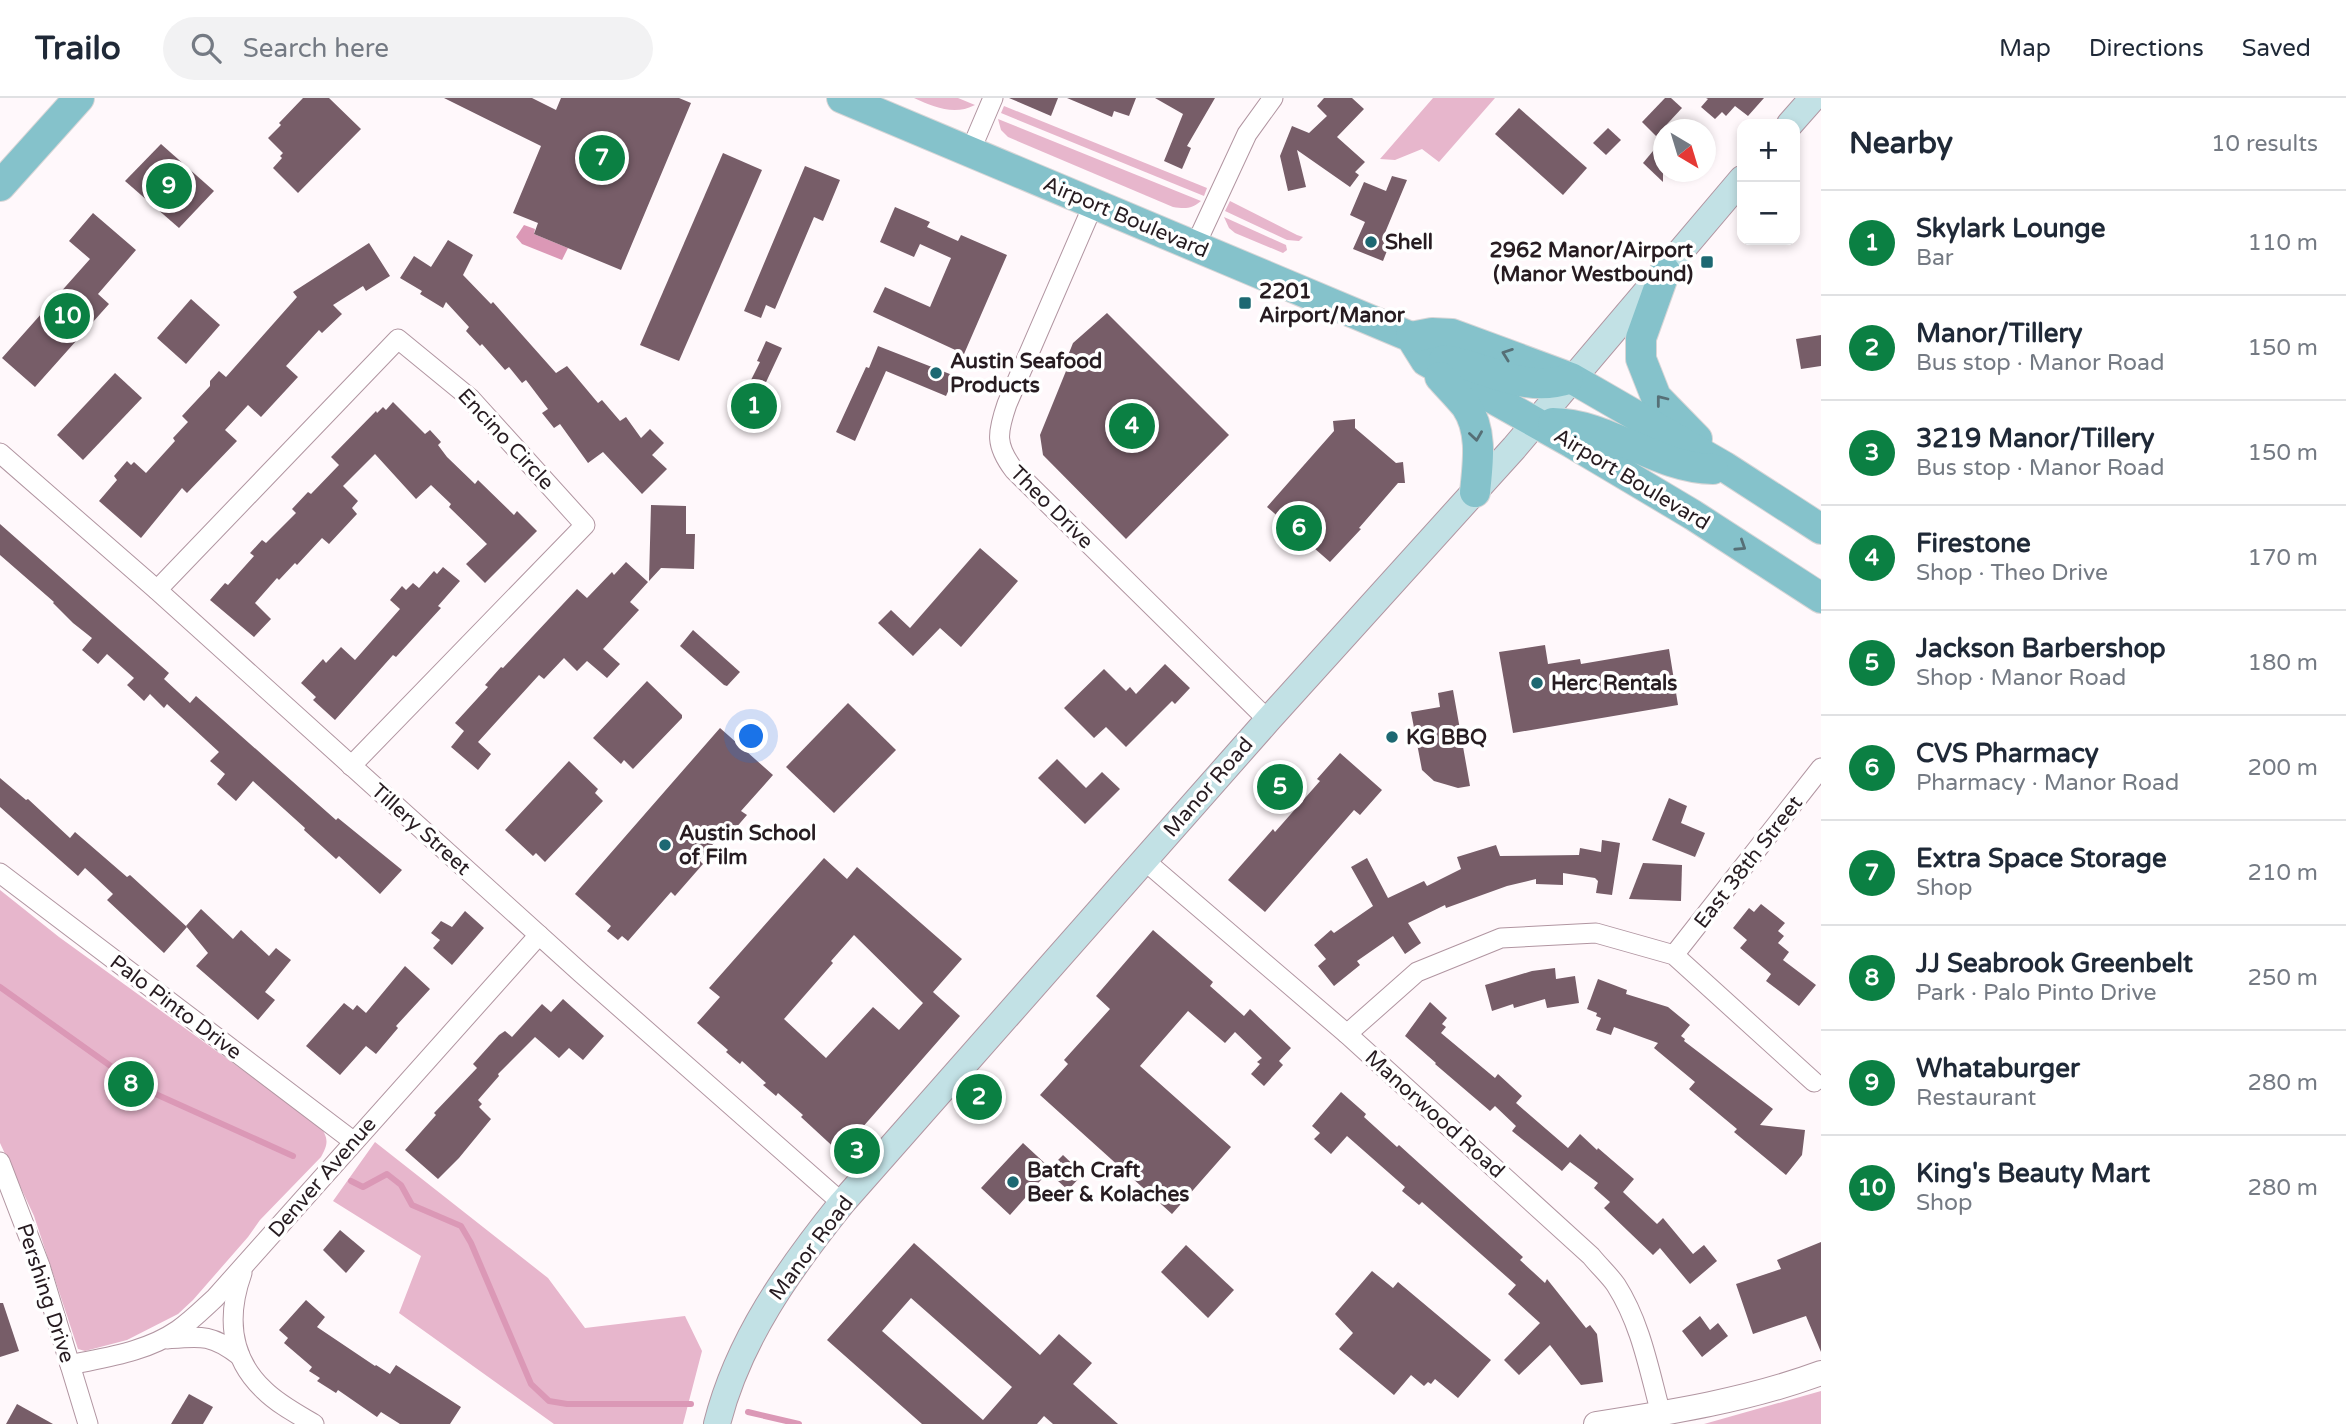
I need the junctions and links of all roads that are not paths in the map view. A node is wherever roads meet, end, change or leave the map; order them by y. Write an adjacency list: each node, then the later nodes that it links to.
1 (79, 98): 9 (main road)
2 (842, 98): 7 (main road, Airport Boulevard)
3 (993, 98): 7 (street)
4 (1273, 98): 11 (street)
5 (1813, 98): 6 (main road)
6 (1794, 119)
7 (970, 152): 10 (main road, Airport Boulevard)
8 (1739, 182): 12 (main road, Manor Road)
9 (0, 186)
10 (1094, 204): 11 (main road, Airport Boulevard); 22 (street, Theo Drive)
11 (1195, 246): 13 (main road, Airport Boulevard)
12 (1665, 271): 14 (main road, Manor Road); 17 (main road, one-way to 12)
13 (1418, 349): 14 (main road, Airport Boulevard); 15 (main road, Airport Boulevard); 18 (main road, one-way to 18)
14 (1571, 378): 15 (main road, Manor Road); 17 (main road, Airport Boulevard)
15 (1535, 423): 17 (main road); 18 (main road, Manor Road); 21 (main road, Airport Boulevard, one-way to 21)
16 (0, 453): 20 (street, Tillery Street)
17 (1725, 467): 19 (main road, Airport Boulevard)
18 (1475, 492): 22 (main road, Manor Road)
19 (1821, 529)
20 (157, 590): 23 (street, Tillery Street); 23 (street, Encino Circle)
21 (1821, 598)
22 (1268, 720): 25 (main road, Manor Road)
23 (351, 766): 27 (street, Tillery Street)
24 (1821, 768): 28 (street, East 38th Street)
25 (1144, 860): 29 (street, Manorwood Road); 33 (main road, Manor Road)
26 (0, 873): 31 (street, Palo Pinto Drive)
27 (539, 935): 31 (street, Denver Avenue); 33 (street, Tillery Street)
28 (1674, 955): 29 (street); 30 (street)
29 (1347, 1034): 39 (street, Manorwood Road)
30 (1814, 1082)
31 (353, 1141): 34 (street, Denver Avenue)
32 (0, 1164): 37 (street, Pershing Drive)
33 (842, 1203): 42 (main road, Manor Road)
34 (246, 1262): 35 (street, Denver Avenue); 36 (street)
35 (162, 1339): 36 (street); 37 (street, Denver Avenue)
36 (240, 1356): 41 (street)
37 (70, 1365): 40 (street, Pershing Drive)
38 (1821, 1373): 39 (street)
39 (1661, 1414): 43 (street)
40 (88, 1424)
41 (314, 1424)
42 (718, 1424)
43 (1596, 1424)

